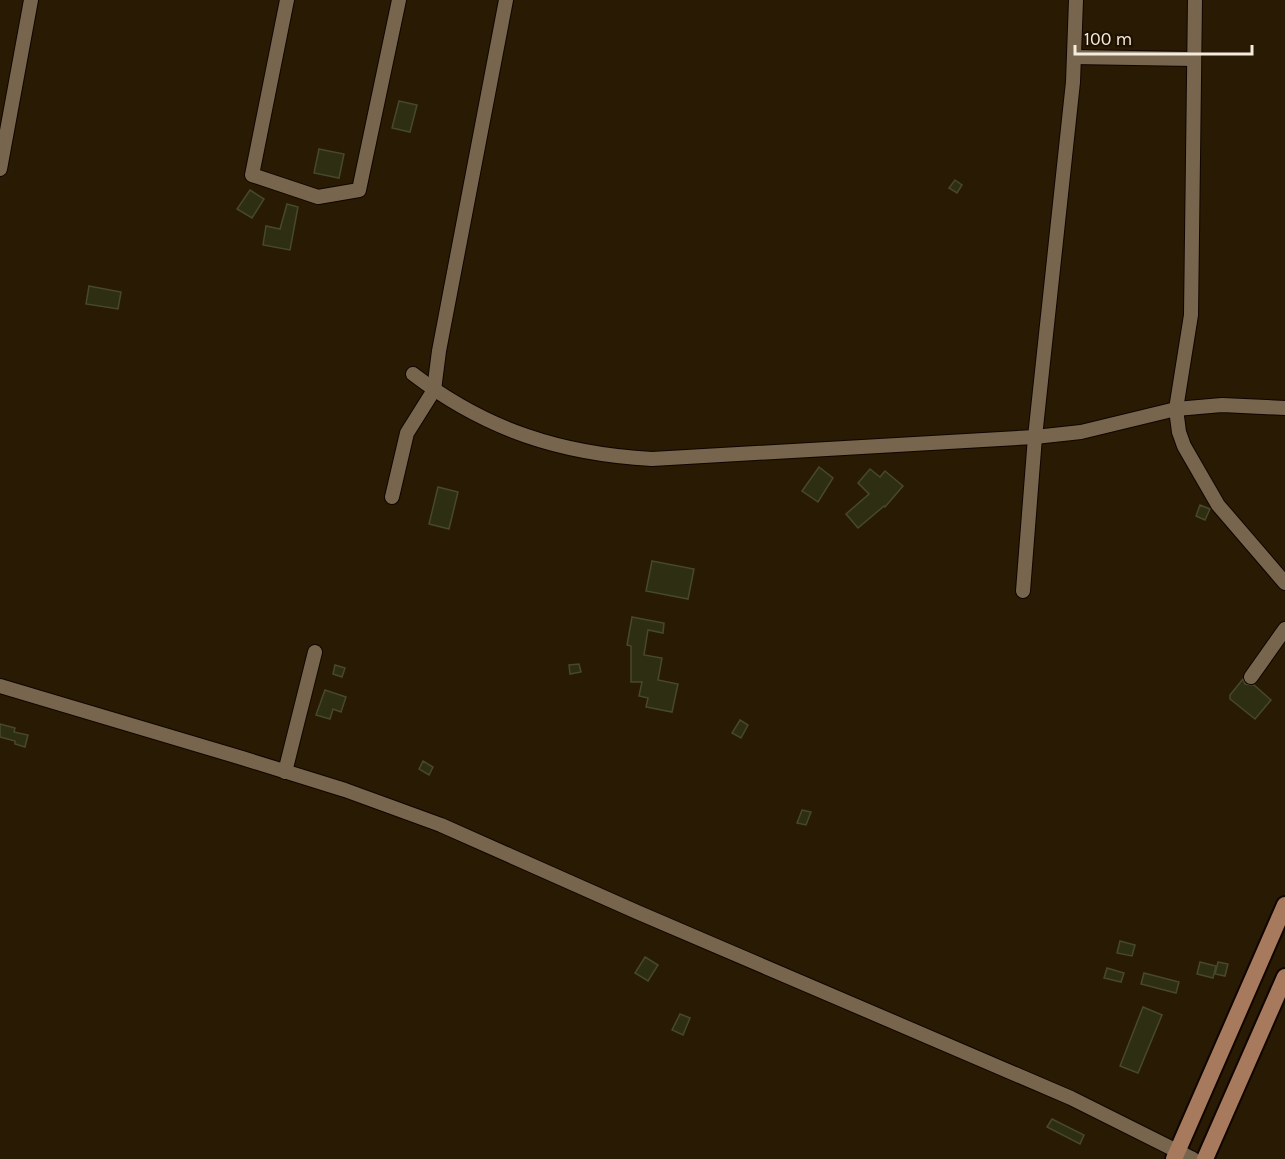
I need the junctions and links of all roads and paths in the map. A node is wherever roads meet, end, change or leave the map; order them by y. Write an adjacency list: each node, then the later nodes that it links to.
1 (32, 0): 9 (street)
2 (287, 0): 3 (street)
3 (399, 0)
4 (506, 0): 11 (street)
5 (1076, 0): 7 (street)
6 (1195, 0): 8 (street)
7 (1074, 57): 8 (street); 14 (street)
8 (1194, 59): 13 (street)
9 (0, 169)
10 (413, 374): 11 (street)
11 (434, 390): 14 (street); 15 (street)
12 (1285, 408): 13 (street)
13 (1176, 409): 14 (street); 16 (street)
14 (1035, 437): 17 (street)
15 (392, 497)
16 (1285, 583)
17 (1023, 591)
18 (1285, 629): 20 (street)
19 (315, 652): 22 (street)
20 (1251, 677)
21 (0, 686): 22 (street)
22 (285, 771): 25 (street)
23 (1285, 905): 25 (main road)
24 (1285, 977): 26 (main road)
25 (1182, 1156)
26 (1205, 1159)

